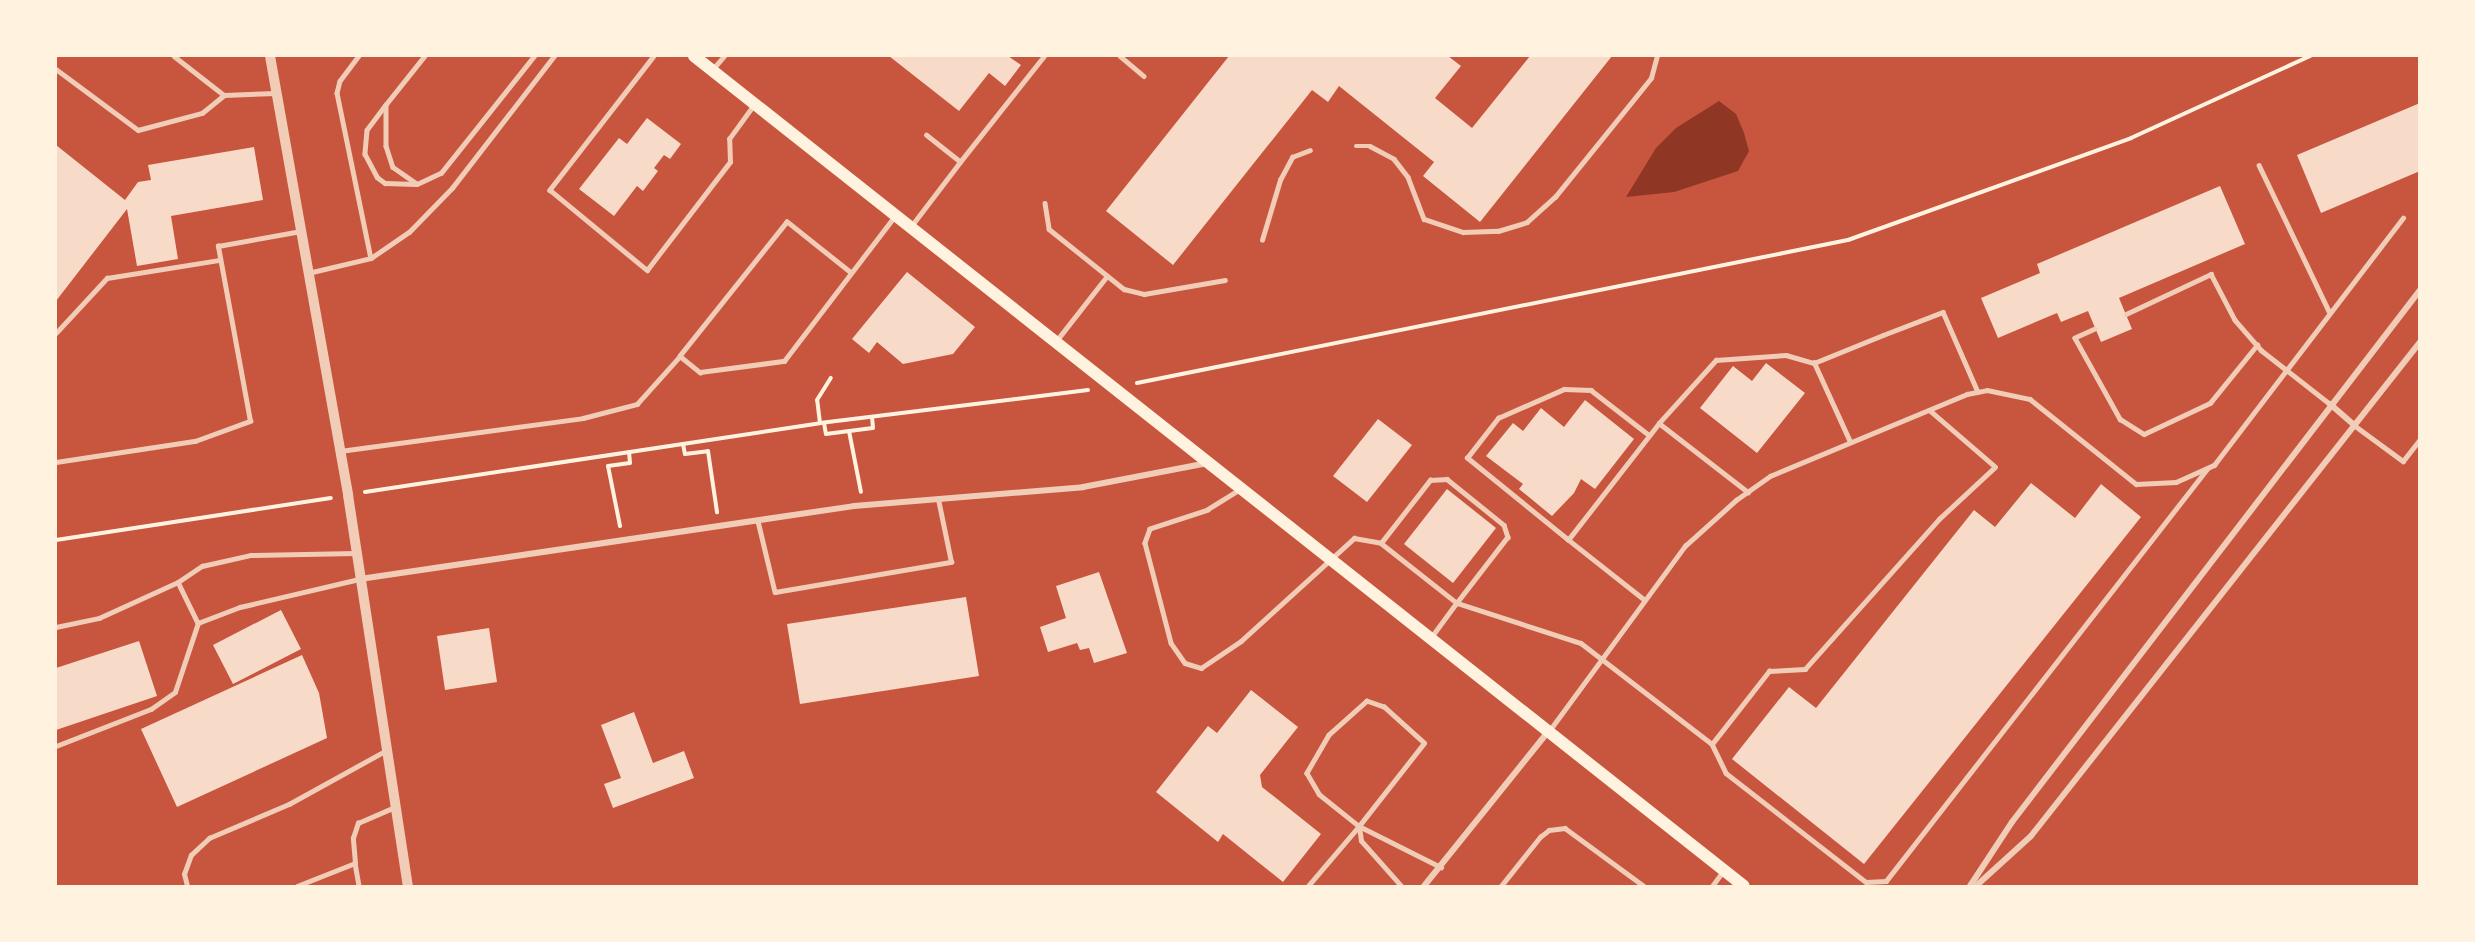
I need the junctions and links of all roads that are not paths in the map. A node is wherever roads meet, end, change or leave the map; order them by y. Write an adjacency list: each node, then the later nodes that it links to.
1 (174, 56): 17 (lane)
2 (270, 56): 16 (street)
3 (359, 56): 32 (lane)
4 (425, 56): 19 (lane)
5 (534, 56): 25 (lane)
6 (554, 56): 32 (lane)
7 (654, 56): 18 (lane)
8 (694, 56): 14 (main road)
9 (724, 56): 14 (lane)
10 (1044, 56): 23 (lane)
11 (1120, 56): 15 (lane)
12 (1656, 56): 21 (lane)
13 (56, 69): 17 (lane)
14 (712, 70): 18 (main road)
15 (1144, 76)
16 (276, 93): 17 (lane); 30 (street)
17 (224, 95)
18 (755, 103): 27 (main road)
19 (386, 105): 25 (lane); 25 (lane)
20 (926, 135): 23 (lane)
21 (1356, 146)
22 (1310, 150): 31 (lane)
23 (960, 162): 29 (lane)
24 (2259, 165): 39 (lane)
25 (417, 184)
26 (1045, 203): 36 (lane)
27 (896, 214): 29 (main road); 35 (lane)
28 (2403, 218): 39 (lane)
29 (911, 226): 43 (main road)
30 (301, 231): 33 (lane); 34 (street)
31 (1262, 240)
32 (371, 258): 34 (lane)
33 (220, 260): 42 (lane); 58 (lane)
34 (308, 273): 57 (street)
35 (851, 273): 46 (lane); 46 (lane)
36 (1107, 276): 37 (lane); 43 (lane)
37 (1225, 280)
38 (2420, 290): 50 (street)
39 (2329, 311): 48 (lane)
40 (2126, 314): 45 (lane)
41 (2095, 329): 45 (lane)
42 (56, 333)
43 (1056, 340): 59 (main road)
44 (2420, 342): 53 (street)
45 (2257, 345): 48 (lane)
46 (680, 356): 57 (lane)
47 (1814, 363): 49 (lane); 52 (lane); 56 (lane)
48 (2287, 369): 50 (lane); 60 (lane)
49 (1978, 392): 51 (lane); 60 (lane)
50 (2330, 404): 53 (street); 97 (street)
51 (1930, 411): 56 (lane); 78 (lane)
52 (1659, 423): 54 (lane); 62 (lane)
53 (2354, 425): 55 (lane); 98 (street)
54 (1649, 435): 65 (lane); 65 (lane)
55 (2420, 439)
56 (1850, 442): 62 (lane)
57 (340, 451): 67 (street)
58 (56, 462)
59 (1210, 463): 61 (main road); 63 (street)
60 (2207, 469): 78 (lane)
61 (1242, 489): 68 (main road); 68 (lane)
62 (1748, 492): 71 (lane)
63 (938, 499): 64 (street); 64 (lane)
64 (758, 521): 69 (street)
65 (1568, 540): 71 (lane)
66 (1381, 543): 68 (lane); 72 (lane); 72 (lane)
67 (355, 553): 69 (street); 70 (lane)
68 (1330, 560): 75 (main road)
69 (359, 579): 73 (lane); 80 (street)
70 (178, 582): 73 (lane); 74 (lane)
71 (1644, 600): 76 (lane)
72 (1457, 603): 75 (lane); 76 (lane)
73 (198, 623): 79 (lane)
74 (56, 627)
75 (1430, 639): 77 (main road)
76 (1600, 658): 77 (lane); 78 (lane)
77 (1547, 733): 84 (street); 85 (main road)
78 (1712, 744)
79 (56, 746)
80 (387, 750): 81 (street); 86 (lane)
81 (396, 807): 83 (lane); 89 (street)
82 (1359, 826): 82 (lane); 84 (lane); 90 (lane); 91 (lane)
83 (355, 863): 87 (lane); 88 (lane)
84 (1441, 867): 92 (street)
85 (1724, 870): 95 (lane); 96 (main road)
86 (187, 886)
87 (297, 886)
88 (359, 886)
89 (408, 886)
90 (1308, 886)
91 (1401, 886)
92 (1424, 886)
93 (1501, 886): 94 (lane)
94 (1644, 886)
95 (1712, 886)
96 (1744, 886)
97 (1970, 886)
98 (1976, 886)

